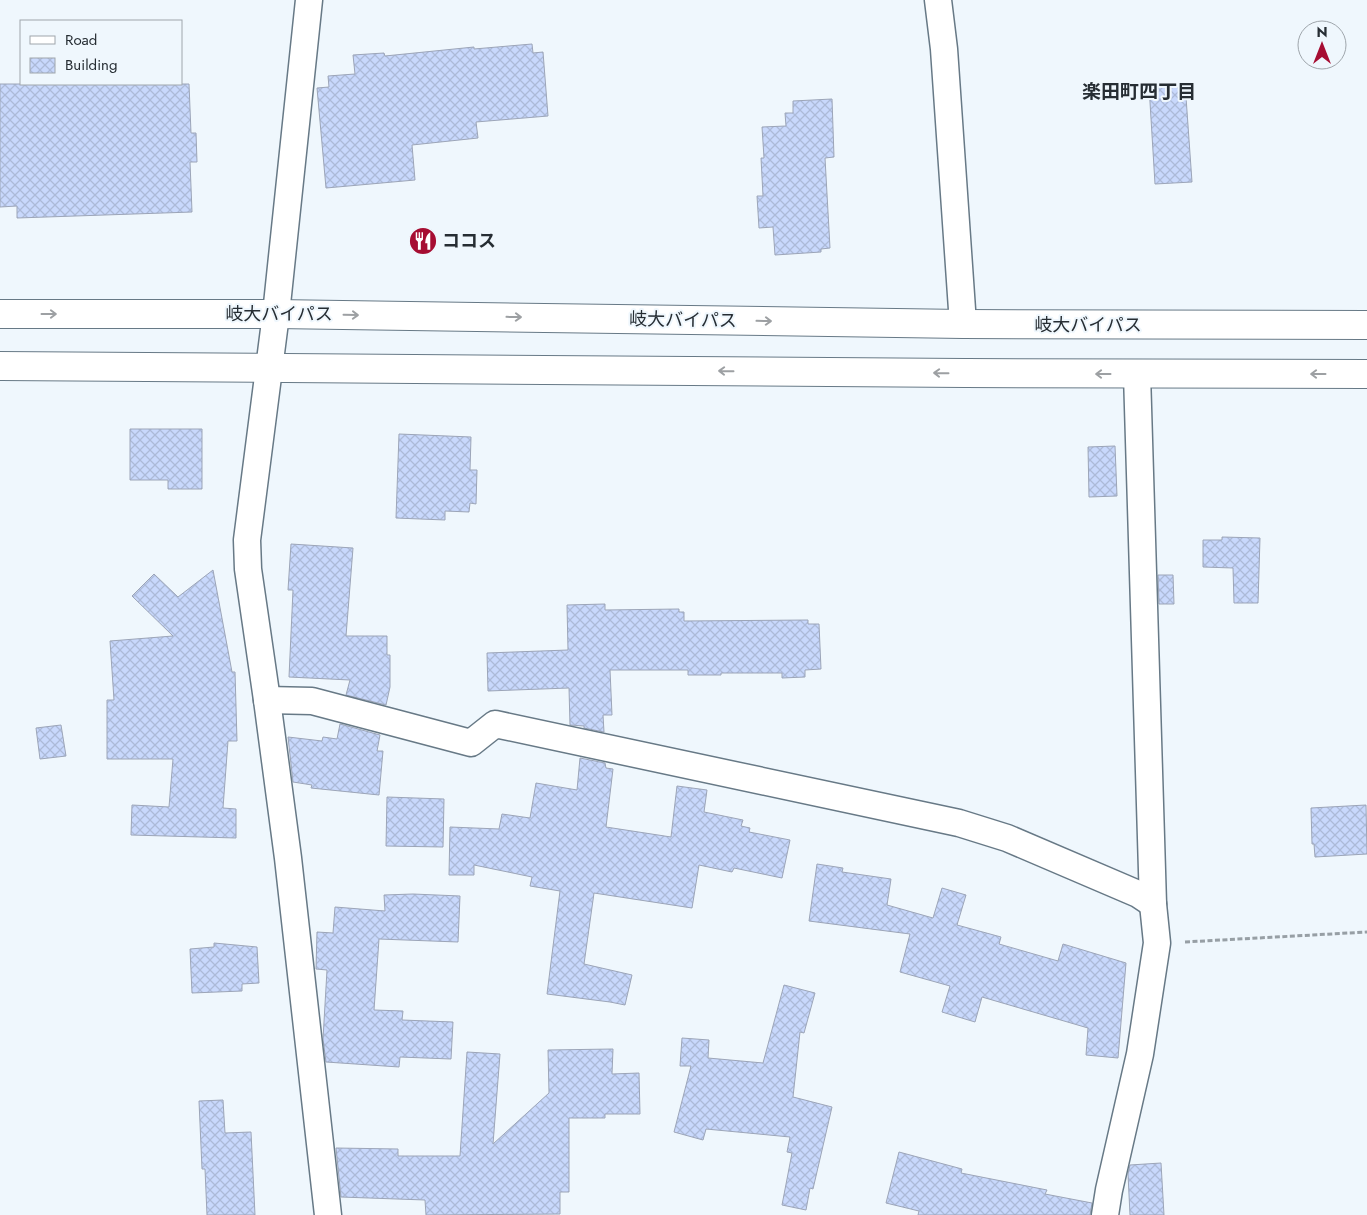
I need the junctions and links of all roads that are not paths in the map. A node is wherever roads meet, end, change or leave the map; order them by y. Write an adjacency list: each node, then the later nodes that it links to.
1 (309, 0): 4 (street)
2 (938, 0): 5 (street)
3 (0, 314): 4 (highway, 岐大バイパス, one-way to 4)
4 (276, 314): 5 (highway, 岐大バイパス, one-way to 5); 8 (street)
5 (963, 324): 6 (highway, 岐大バイパス)
6 (1367, 325)
7 (0, 366): 8 (highway)
8 (269, 367): 9 (highway, one-way to 8); 11 (street)
9 (1137, 374): 10 (highway, one-way to 9); 12 (street)
10 (1367, 374)
11 (268, 700): 12 (street); 13 (street)
12 (1154, 904): 14 (street)
13 (328, 1215)
14 (1105, 1215)

